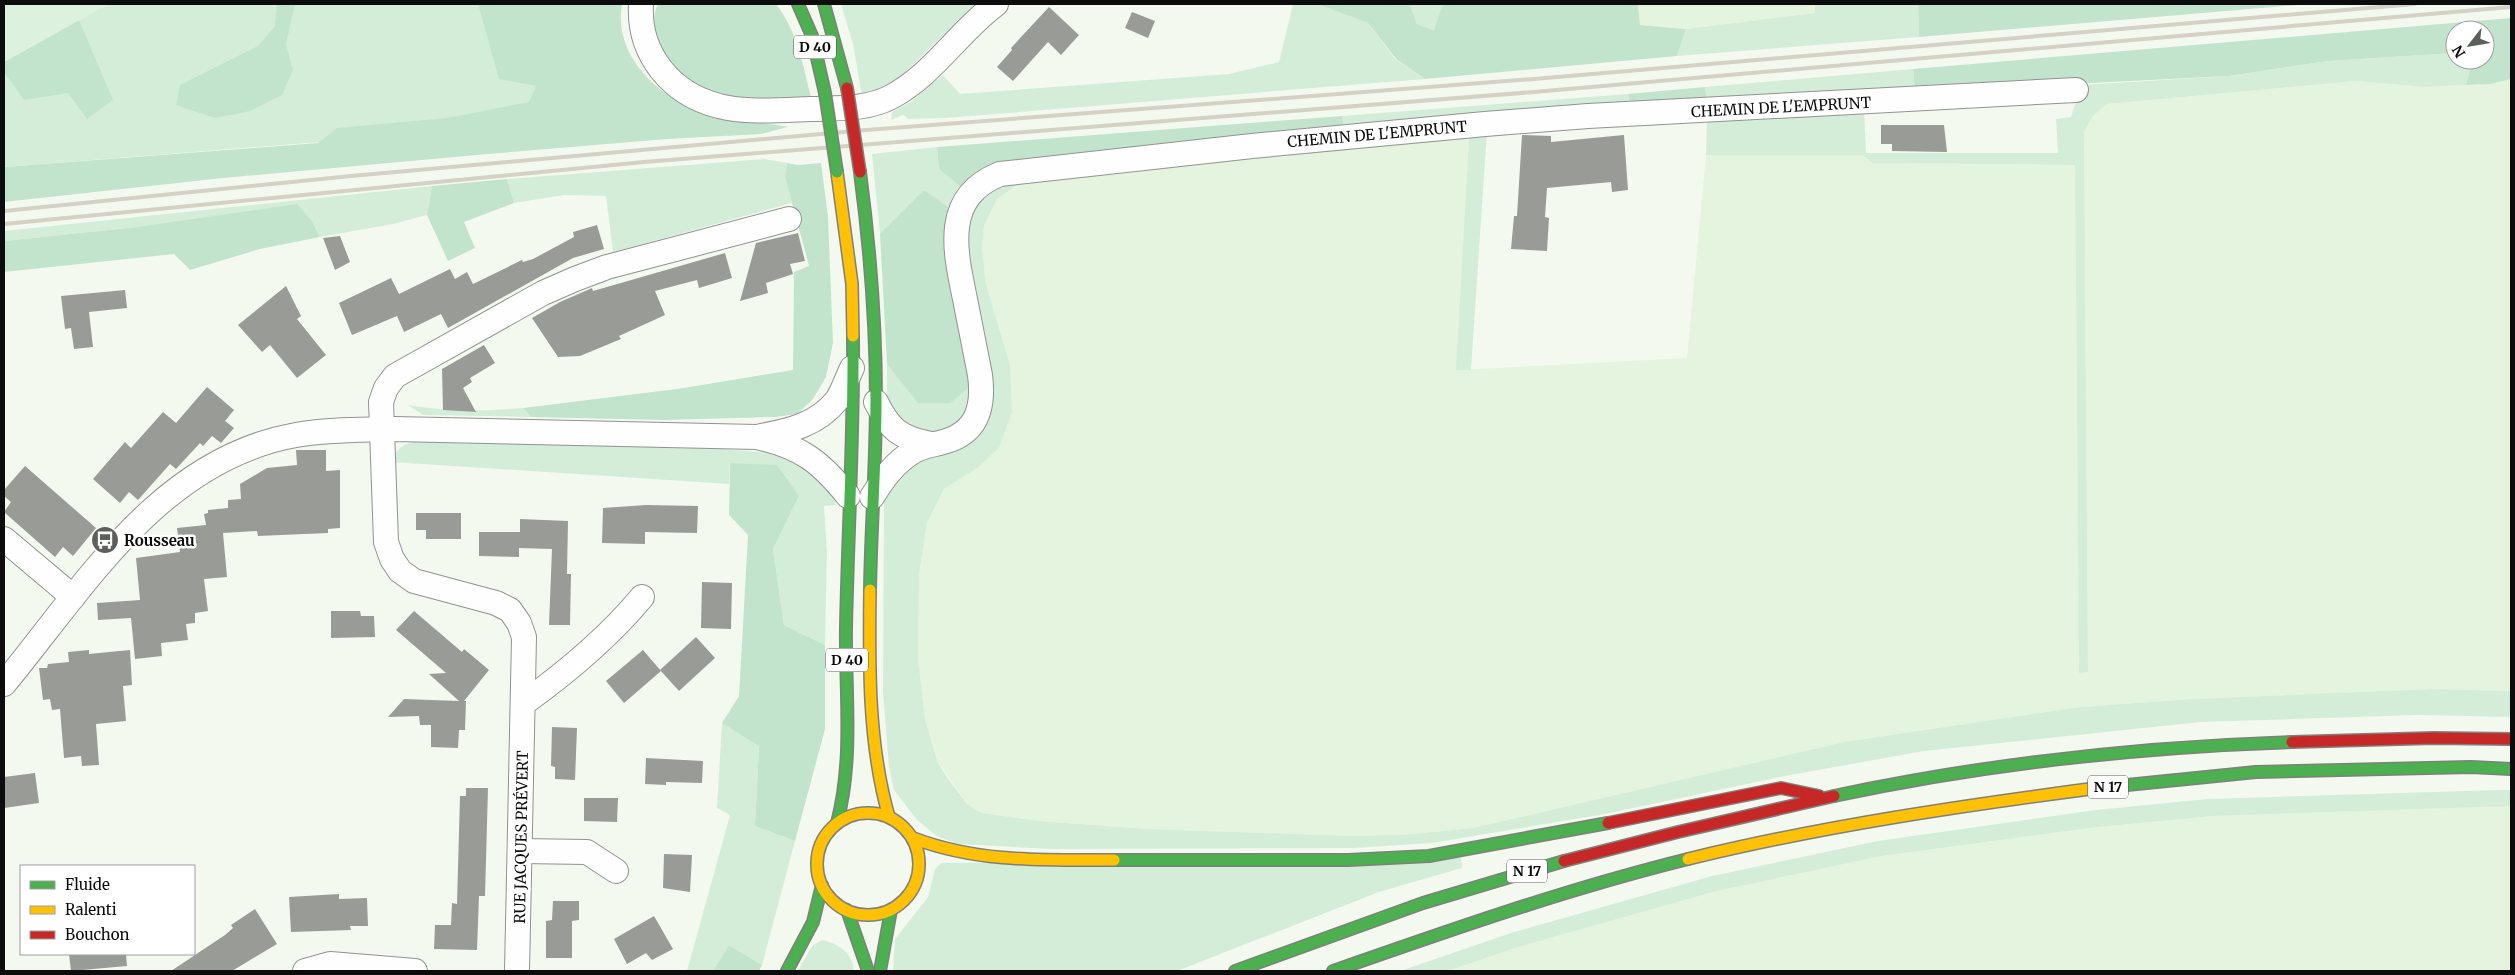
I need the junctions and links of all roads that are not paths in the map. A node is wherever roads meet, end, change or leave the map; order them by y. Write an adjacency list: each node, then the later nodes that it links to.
1 (798, 4): 7 (main road, D 40, bridge)
2 (824, 4): 8 (main road, D 40, bridge)
3 (996, 4): 4 (street)
4 (642, 5)
5 (2076, 90): 11 (street, CHEMIN DE L'EMPRUNT)
6 (789, 219): 9 (street, RUE JACQUES PRÉVERT)
7 (853, 366): 10 (street); 12 (main road, D 40)
8 (876, 402): 11 (street); 13 (main road, D 40)
9 (382, 429): 10 (street); 15 (street); 18 (street, RUE JACQUES PRÉVERT)
10 (757, 437): 12 (street)
11 (931, 444): 13 (street, CHEMIN DE L'EMPRUNT)
12 (848, 496): 23 (main road, D 40)
13 (872, 496): 22 (main road, D 40)
14 (4, 539): 15 (street)
15 (73, 597): 17 (street)
16 (642, 597): 18 (street)
17 (4, 684)
18 (524, 703): 25 (street, RUE JACQUES PRÉVERT)
19 (2511, 739): 21 (main road, N 17)
20 (2511, 769): 37 (main road, N 17)
21 (1828, 798): 24 (main road); 36 (main road, N 17)
22 (889, 817): 23 (main road); 24 (main road)
23 (837, 823): 27 (main road)
24 (913, 838): 29 (main road)
25 (521, 851): 26 (street); 32 (street, RUE JACQUES PRÉVERT)
26 (616, 871)
27 (822, 885): 28 (main road); 33 (main road)
28 (847, 910): 29 (main road); 34 (main road)
29 (891, 910): 35 (main road)
30 (305, 971): 31 (street)
31 (415, 971)
32 (517, 971)
33 (788, 971)
34 (868, 971)
35 (880, 971)
36 (1236, 971)
37 (1332, 971)

